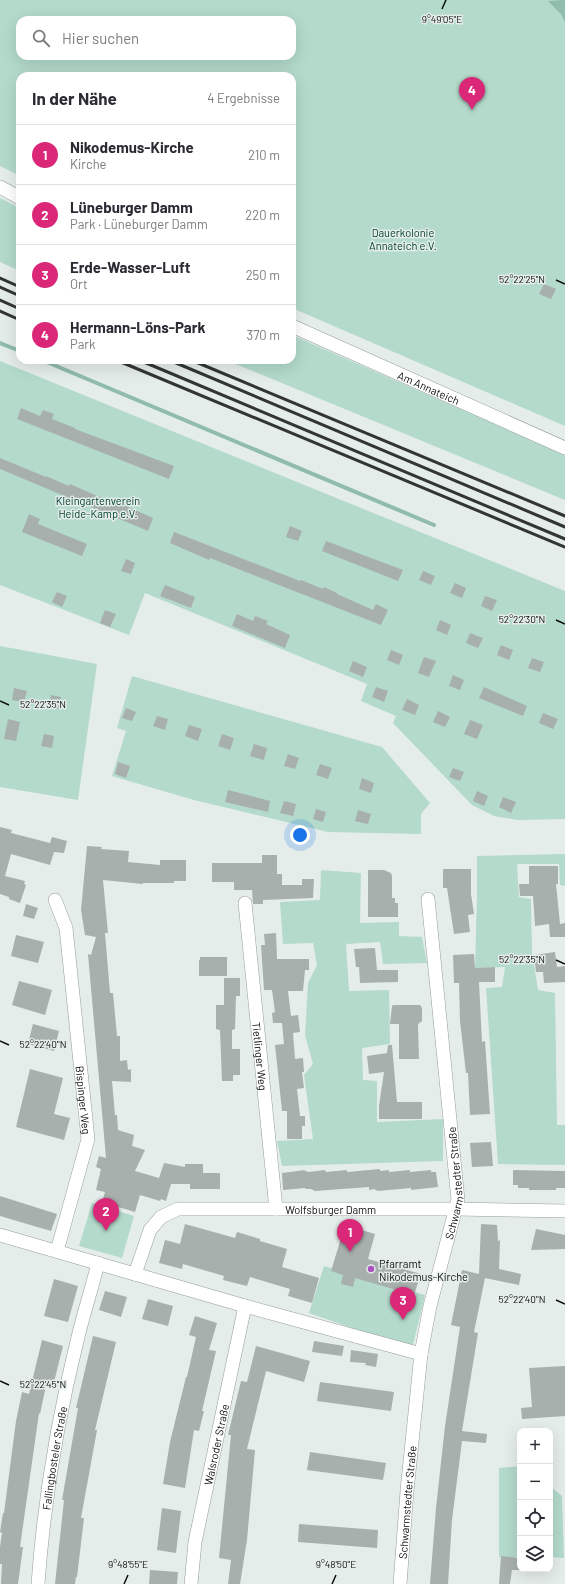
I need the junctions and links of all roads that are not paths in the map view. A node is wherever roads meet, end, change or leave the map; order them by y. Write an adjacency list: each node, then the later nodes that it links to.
1 (0, 187): 2 (street)
2 (16, 196)
3 (296, 328): 4 (street, Am Annateich)
4 (565, 448)
5 (428, 899): 8 (street, Schwarmstedter Straße)
6 (55, 900): 12 (street, Bispinger Weg)
7 (245, 903): 9 (street, Tietlinger Weg)
8 (455, 1209): 9 (street, Wolfsburger Damm); 10 (street, Wolfsburger Damm); 16 (street, Schwarmstedter Straße)
9 (276, 1210): 14 (street, Wolfsburger Damm)
10 (565, 1211)
11 (0, 1235): 12 (street)
12 (57, 1251): 13 (street)
13 (98, 1263): 14 (street); 17 (street, Fallingbosteler Straße)
14 (135, 1274): 15 (street)
15 (245, 1306): 16 (street); 18 (street, Walsroder Straße)
16 (421, 1354): 19 (street, Schwarmstedter Straße)
17 (38, 1584)
18 (191, 1584)
19 (400, 1584)

